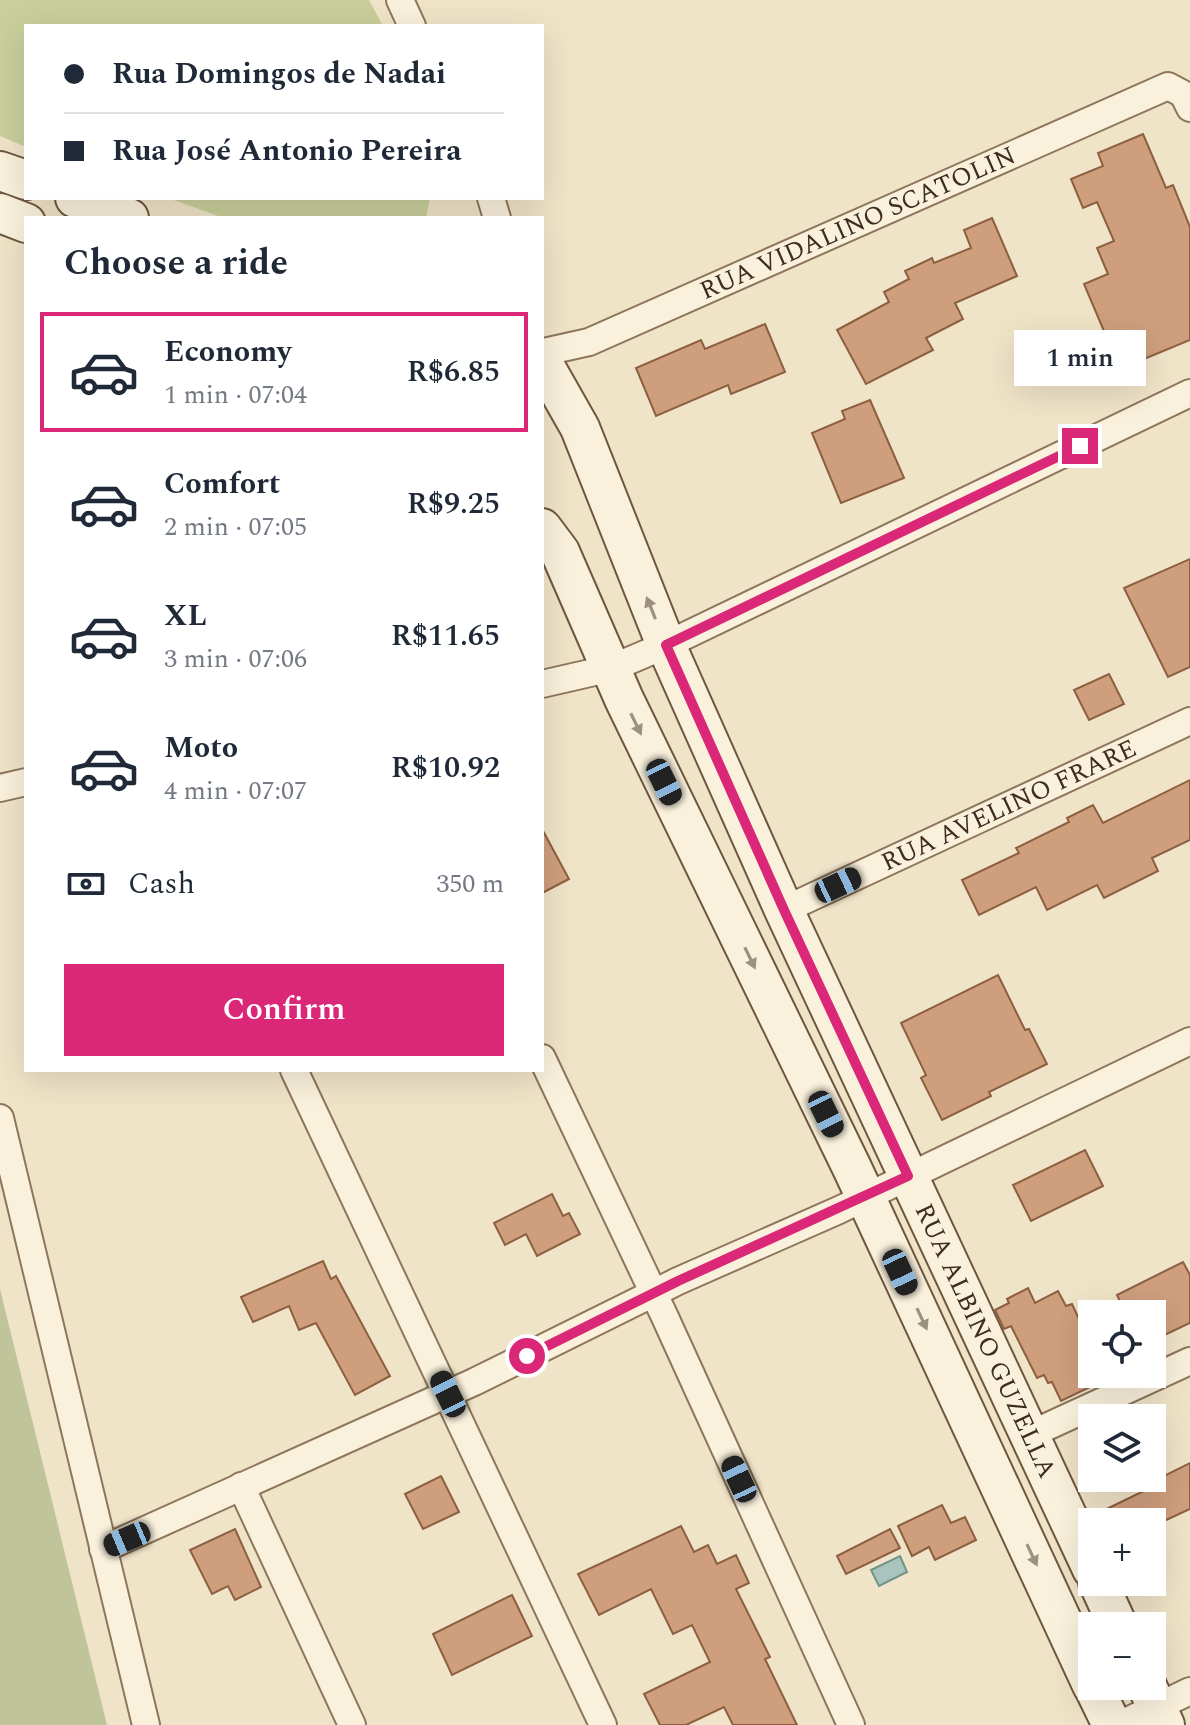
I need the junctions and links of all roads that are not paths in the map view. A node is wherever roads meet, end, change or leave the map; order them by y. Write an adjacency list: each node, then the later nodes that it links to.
1 (400, 0): 2 (street)
2 (411, 24)
3 (1190, 108): 10 (street, RUA VIDALINO SCATOLIN)
4 (0, 171): 5 (street)
5 (24, 179)
6 (80, 200): 8 (street)
7 (0, 213): 9 (street)
8 (124, 216)
9 (24, 222)
10 (544, 364)
11 (544, 366): 14 (street, RUA ALBINO GUZELLA, one-way to 11)
12 (1190, 393): 14 (street)
13 (544, 531): 15 (street, RUA ALBINO GUZELLA)
14 (666, 645): 15 (street); 20 (street, RUA ALBINO GUZELLA)
15 (612, 668): 16 (street); 26 (street, RUA ALBINO GUZELLA, one-way to 26)
16 (544, 684)
17 (1190, 721): 20 (street, RUA AVELINO FRARE)
18 (24, 782): 19 (street)
19 (0, 788)
20 (784, 910): 25 (street, RUA ALBINO GUZELLA)
21 (1190, 1041): 25 (street)
22 (544, 1062): 27 (street)
23 (295, 1072): 29 (street)
24 (0, 1118): 33 (street)
25 (908, 1176): 26 (street); 30 (street, RUA ALBINO GUZELLA)
26 (866, 1197): 27 (street); 34 (street, RUA ALBINO GUZELLA, one-way to 34)
27 (654, 1294): 29 (street); 41 (street)
28 (1190, 1361): 30 (street)
29 (448, 1394): 31 (street); 40 (street)
30 (1029, 1435): 32 (street, RUA ALBINO GUZELLA)
31 (241, 1486): 33 (street); 39 (street)
32 (1078, 1539)
33 (103, 1549): 38 (street)
34 (1078, 1655)
35 (1190, 1691): 37 (street)
36 (1100, 1700): 42 (street, RUA ALBINO GUZELLA)
37 (1156, 1706): 43 (street)
38 (146, 1725)
39 (352, 1725)
40 (603, 1725)
41 (851, 1725)
42 (1112, 1725)
43 (1119, 1725)

